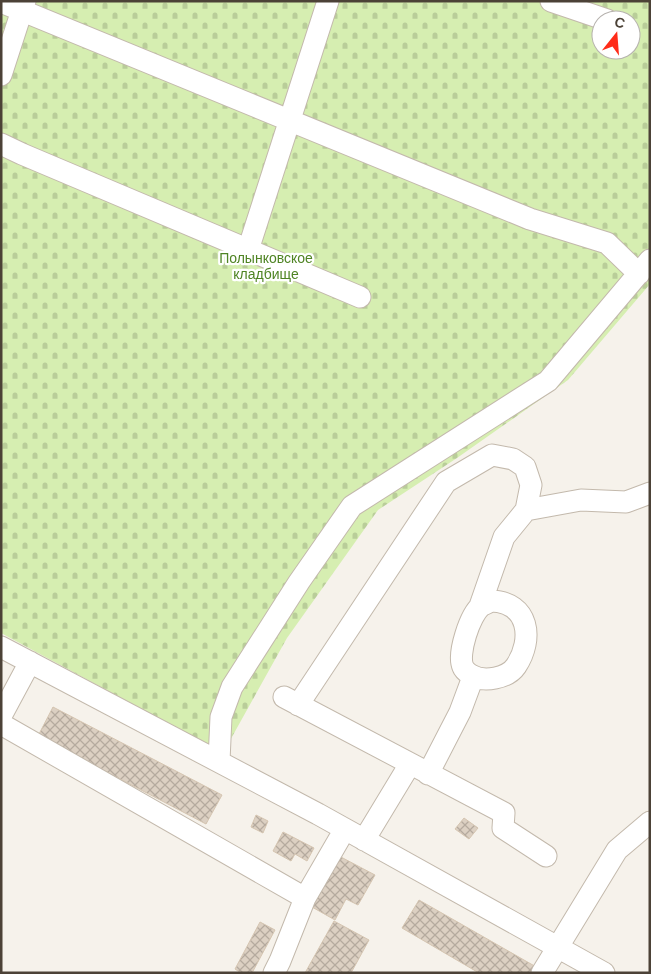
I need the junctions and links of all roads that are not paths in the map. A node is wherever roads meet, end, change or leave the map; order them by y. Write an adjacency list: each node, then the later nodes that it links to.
1 (328, 1): 7 (lane)
2 (551, 1): 5 (lane)
3 (1, 2): 4 (lane)
4 (24, 6): 6 (lane); 7 (lane)
5 (591, 15)
6 (1, 75)
7 (290, 121): 9 (lane); 10 (lane)
8 (1, 144): 9 (lane)
9 (248, 250): 11 (lane)
10 (644, 267): 20 (lane)
11 (360, 297)
12 (650, 493): 13 (lane)
13 (526, 510): 14 (lane); 21 (lane)
14 (480, 606): 17 (lane); 17 (lane)
15 (1, 647): 16 (lane)
16 (30, 662): 18 (lane); 20 (lane)
17 (473, 676): 21 (lane)
18 (1, 716)
19 (1, 724): 26 (lane)
20 (219, 761): 23 (lane)
21 (419, 769): 24 (lane); 25 (lane)
22 (650, 822): 27 (lane)
23 (346, 829): 24 (lane); 26 (lane)
24 (364, 840): 27 (lane)
25 (546, 856)
26 (306, 898): 28 (lane)
27 (557, 947): 29 (lane); 30 (lane)
28 (274, 973)
29 (542, 973)
30 (604, 973)

